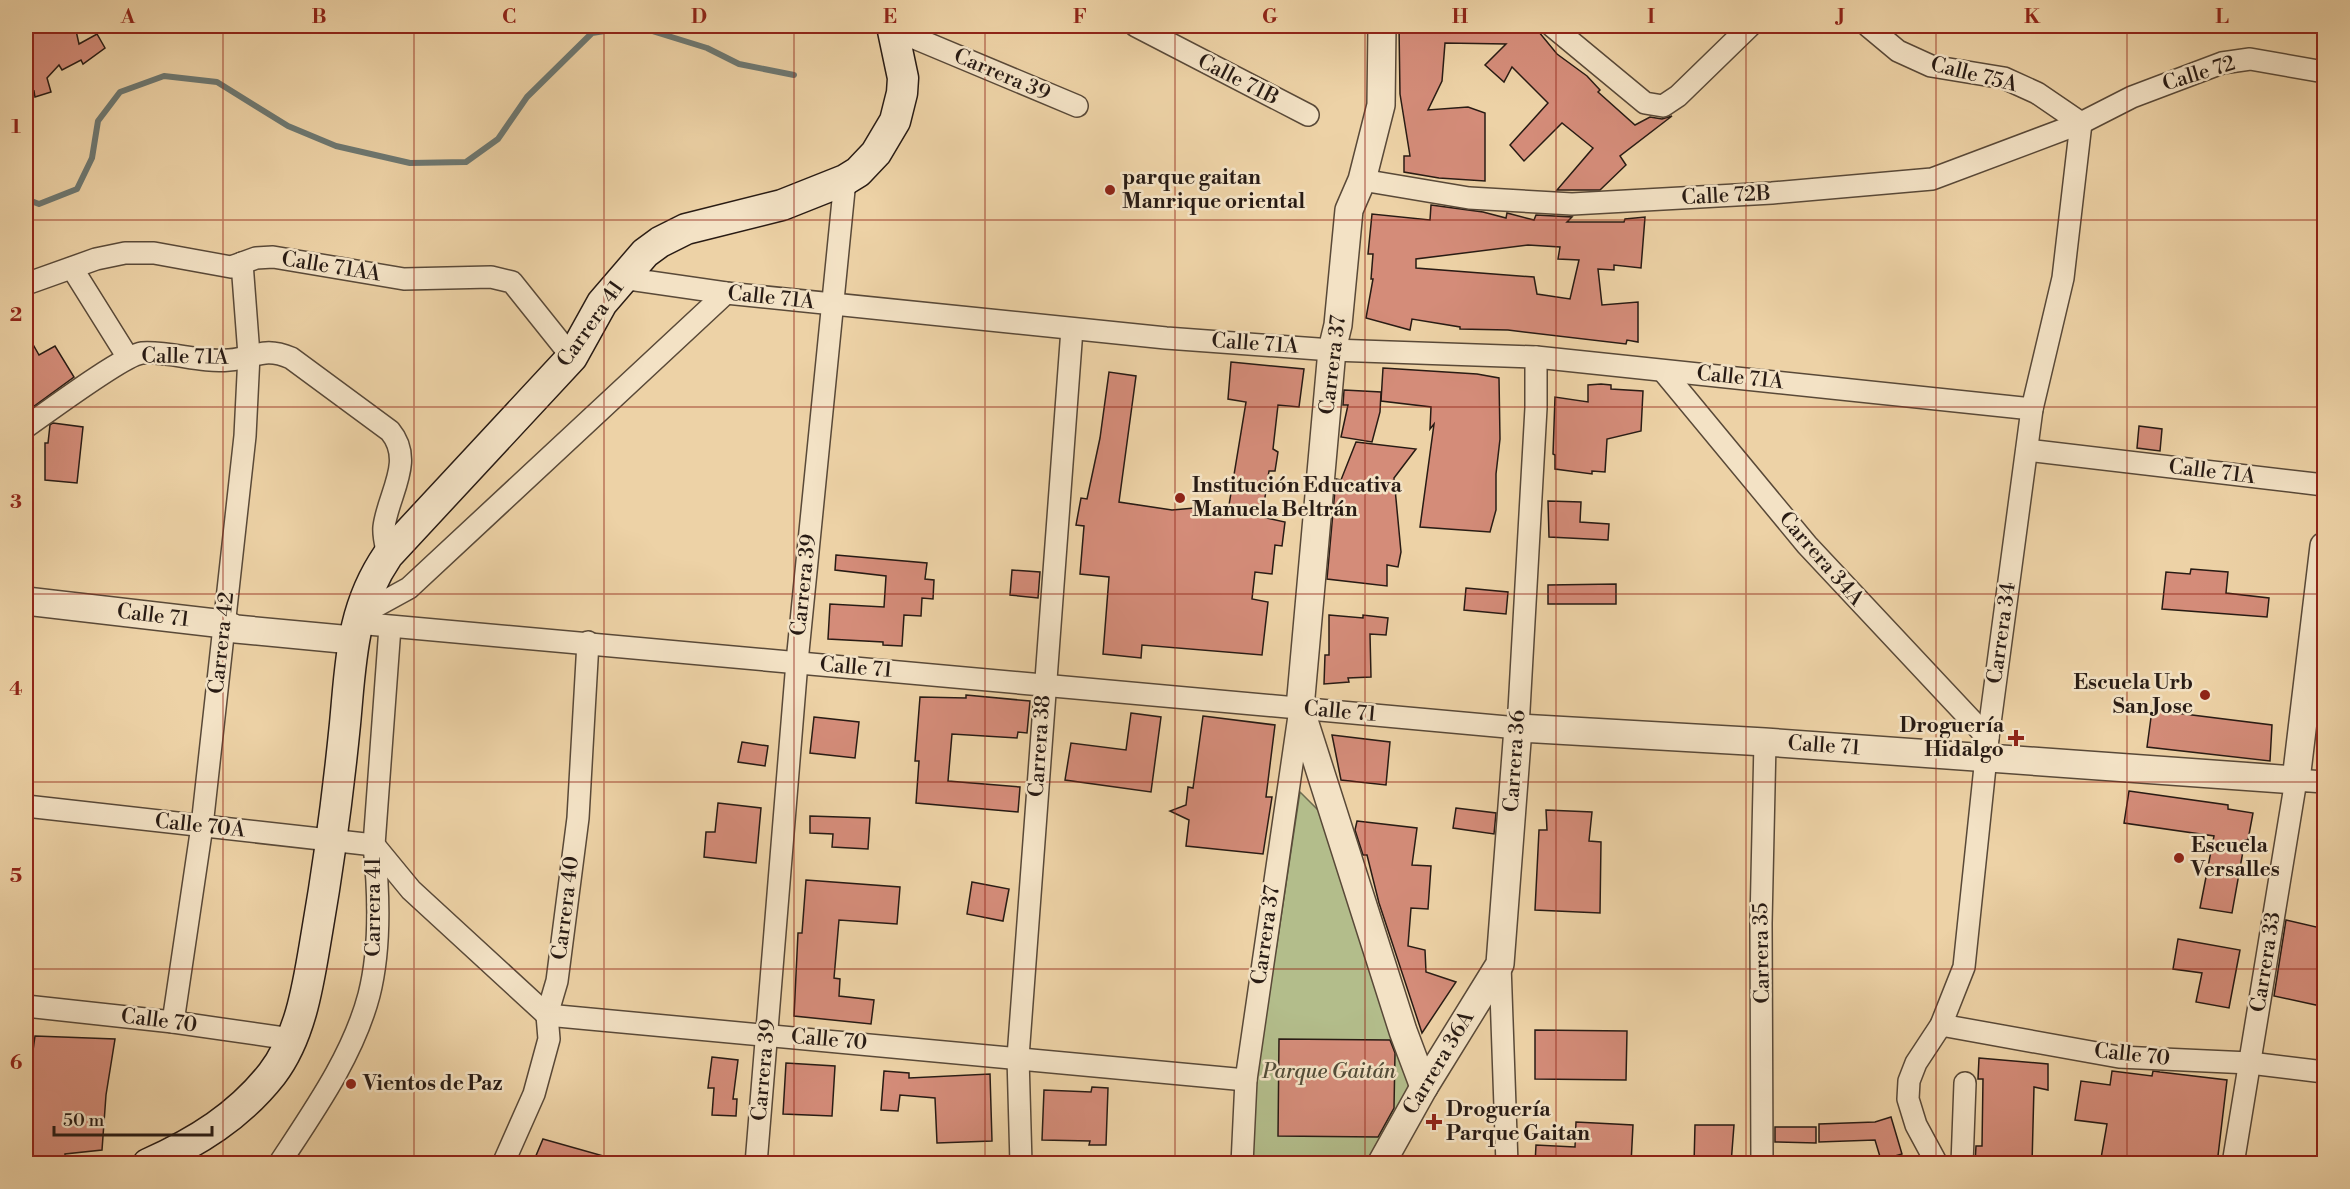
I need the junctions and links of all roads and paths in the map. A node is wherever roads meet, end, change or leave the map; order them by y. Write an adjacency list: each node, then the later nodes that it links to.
1 (1136, 26): 9 (street, Calle 71B)
2 (1382, 26): 12 (street, Carrera 37)
3 (1552, 26): 4 (street)
4 (1750, 26)
5 (1868, 26): 10 (street, Calle 75A)
6 (893, 27): 8 (street, Carrera 39); 11 (main road, Carrera 39)
7 (2325, 72): 10 (street, Calle 72)
8 (1077, 106)
9 (1308, 115)
10 (2081, 123): 12 (street, Calle 72B); 26 (street, Carrera 34)
11 (845, 180): 15 (main road, Carrera 41); 18 (street, Carrera 39)
12 (1362, 180): 20 (street, Carrera 37)
13 (242, 262): 14 (street, Calle 71AA); 21 (street, Carrera 42); 23 (street, Calle 71AA)
14 (72, 268): 16 (street, Calle 71AA); 22 (street)
15 (622, 278): 17 (street, Calle 71A); 23 (main road, Carrera 41)
16 (26, 284)
17 (726, 293): 18 (street, Calle 71A); 34 (street)
18 (832, 305): 19 (street, Calle 71A); 37 (street, Carrera 39)
19 (1072, 329): 20 (street, Calle 71A); 38 (street, Carrera 38)
20 (1332, 350): 24 (street, Calle 71A); 39 (street, Carrera 37)
21 (249, 355): 22 (street, Calle 71A); 31 (street, Calle 71A); 33 (street, Carrera 42)
22 (127, 356): 27 (street, Calle 71A)
23 (572, 357): 31 (main road, Carrera 41)
24 (1536, 357): 25 (street, Calle 71A); 40 (street, Carrera 36)
25 (1663, 371): 26 (street, Calle 71A); 42 (street, Carrera 34A)
26 (2032, 409): 28 (street, Carrera 34)
27 (26, 427)
28 (2027, 450): 29 (street, Calle 71A); 42 (street, Carrera 34)
29 (2325, 485)
30 (2325, 546): 43 (street, Carrera 33)
31 (388, 555): 34 (main road, Carrera 41)
32 (26, 601): 33 (street, Calle 71)
33 (224, 624): 34 (street, Calle 71); 46 (street, Carrera 42)
34 (356, 626): 35 (street, Calle 71); 47 (main road, Carrera 41)
35 (390, 627): 36 (street, Calle 71); 48 (street, Carrera 41)
36 (588, 642): 37 (street, Calle 71); 51 (street, Carrera 40)
37 (796, 662): 38 (street, Calle 71); 54 (street, Carrera 39)
38 (1045, 685): 39 (street, Calle 71); 56 (street, Carrera 38)
39 (1300, 708): 40 (street, Calle 71); 59 (street, Carrera 37); 61 (street, Carrera 37)
40 (1518, 728): 41 (street, Calle 71); 49 (street, Carrera 36)
41 (1765, 742): 42 (street, Calle 71); 70 (street, Carrera 35)
42 (1987, 748): 43 (street, Calle 71); 53 (street, Carrera 34)
43 (2296, 780): 44 (street, Calle 71); 57 (street, Carrera 33)
44 (2325, 782)
45 (26, 806): 46 (street, Calle 70A)
46 (202, 826): 47 (street, Calle 70A); 52 (street, Carrera 42)
47 (333, 841): 48 (street, Calle 70A); 55 (main road, Carrera 41)
48 (374, 845): 51 (street); 63 (street, Carrera 41)
49 (1500, 964): 61 (street, Carrera 36A); 69 (street, Carrera 36)
50 (26, 1006): 52 (street, Calle 70)
51 (547, 1015): 54 (street, Calle 70); 64 (street, Carrera 40)
52 (173, 1022): 55 (street, Calle 70)
53 (1941, 1025): 57 (street, Calle 70); 71 (street, Carrera 34)
54 (766, 1034): 56 (street, Calle 70); 65 (street, Carrera 39)
55 (291, 1039): 62 (main road, Carrera 41)
56 (1018, 1057): 59 (street, Calle 70); 66 (street, Carrera 38)
57 (2250, 1063): 58 (street, Calle 70); 73 (street, Carrera 33)
58 (2325, 1072)
59 (1245, 1080): 67 (street, Carrera 37)
60 (1965, 1083): 72 (street)
61 (1424, 1087): 68 (street, Carrera 36A)
62 (148, 1164)
63 (279, 1164)
64 (503, 1164)
65 (756, 1164)
66 (1022, 1164)
67 (1242, 1164)
68 (1381, 1164)
69 (1508, 1164)
70 (1762, 1164)
71 (1937, 1164)
72 (1962, 1164)
73 (2233, 1164)

